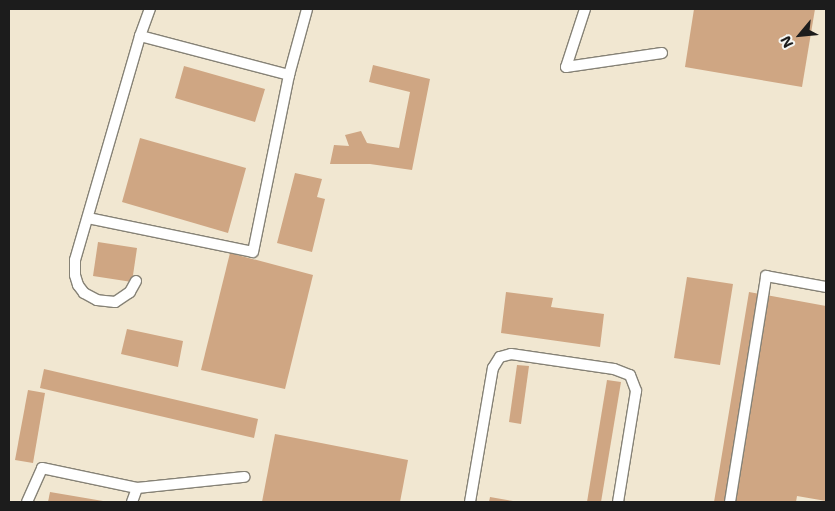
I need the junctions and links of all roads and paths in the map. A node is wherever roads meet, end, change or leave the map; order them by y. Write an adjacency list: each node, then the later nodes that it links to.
1 (150, 9): 4 (lane)
2 (307, 9): 6 (lane)
3 (585, 9): 5 (lane)
4 (140, 36): 6 (lane); 7 (lane)
5 (662, 53)
6 (290, 76): 7 (lane)
7 (88, 218): 8 (lane)
8 (136, 281)
9 (826, 287): 16 (lane)
10 (244, 477): 11 (lane)
11 (137, 488): 12 (lane); 13 (lane)
12 (27, 502)
13 (132, 502)
14 (470, 502): 15 (lane)
15 (618, 502)
16 (730, 502)

